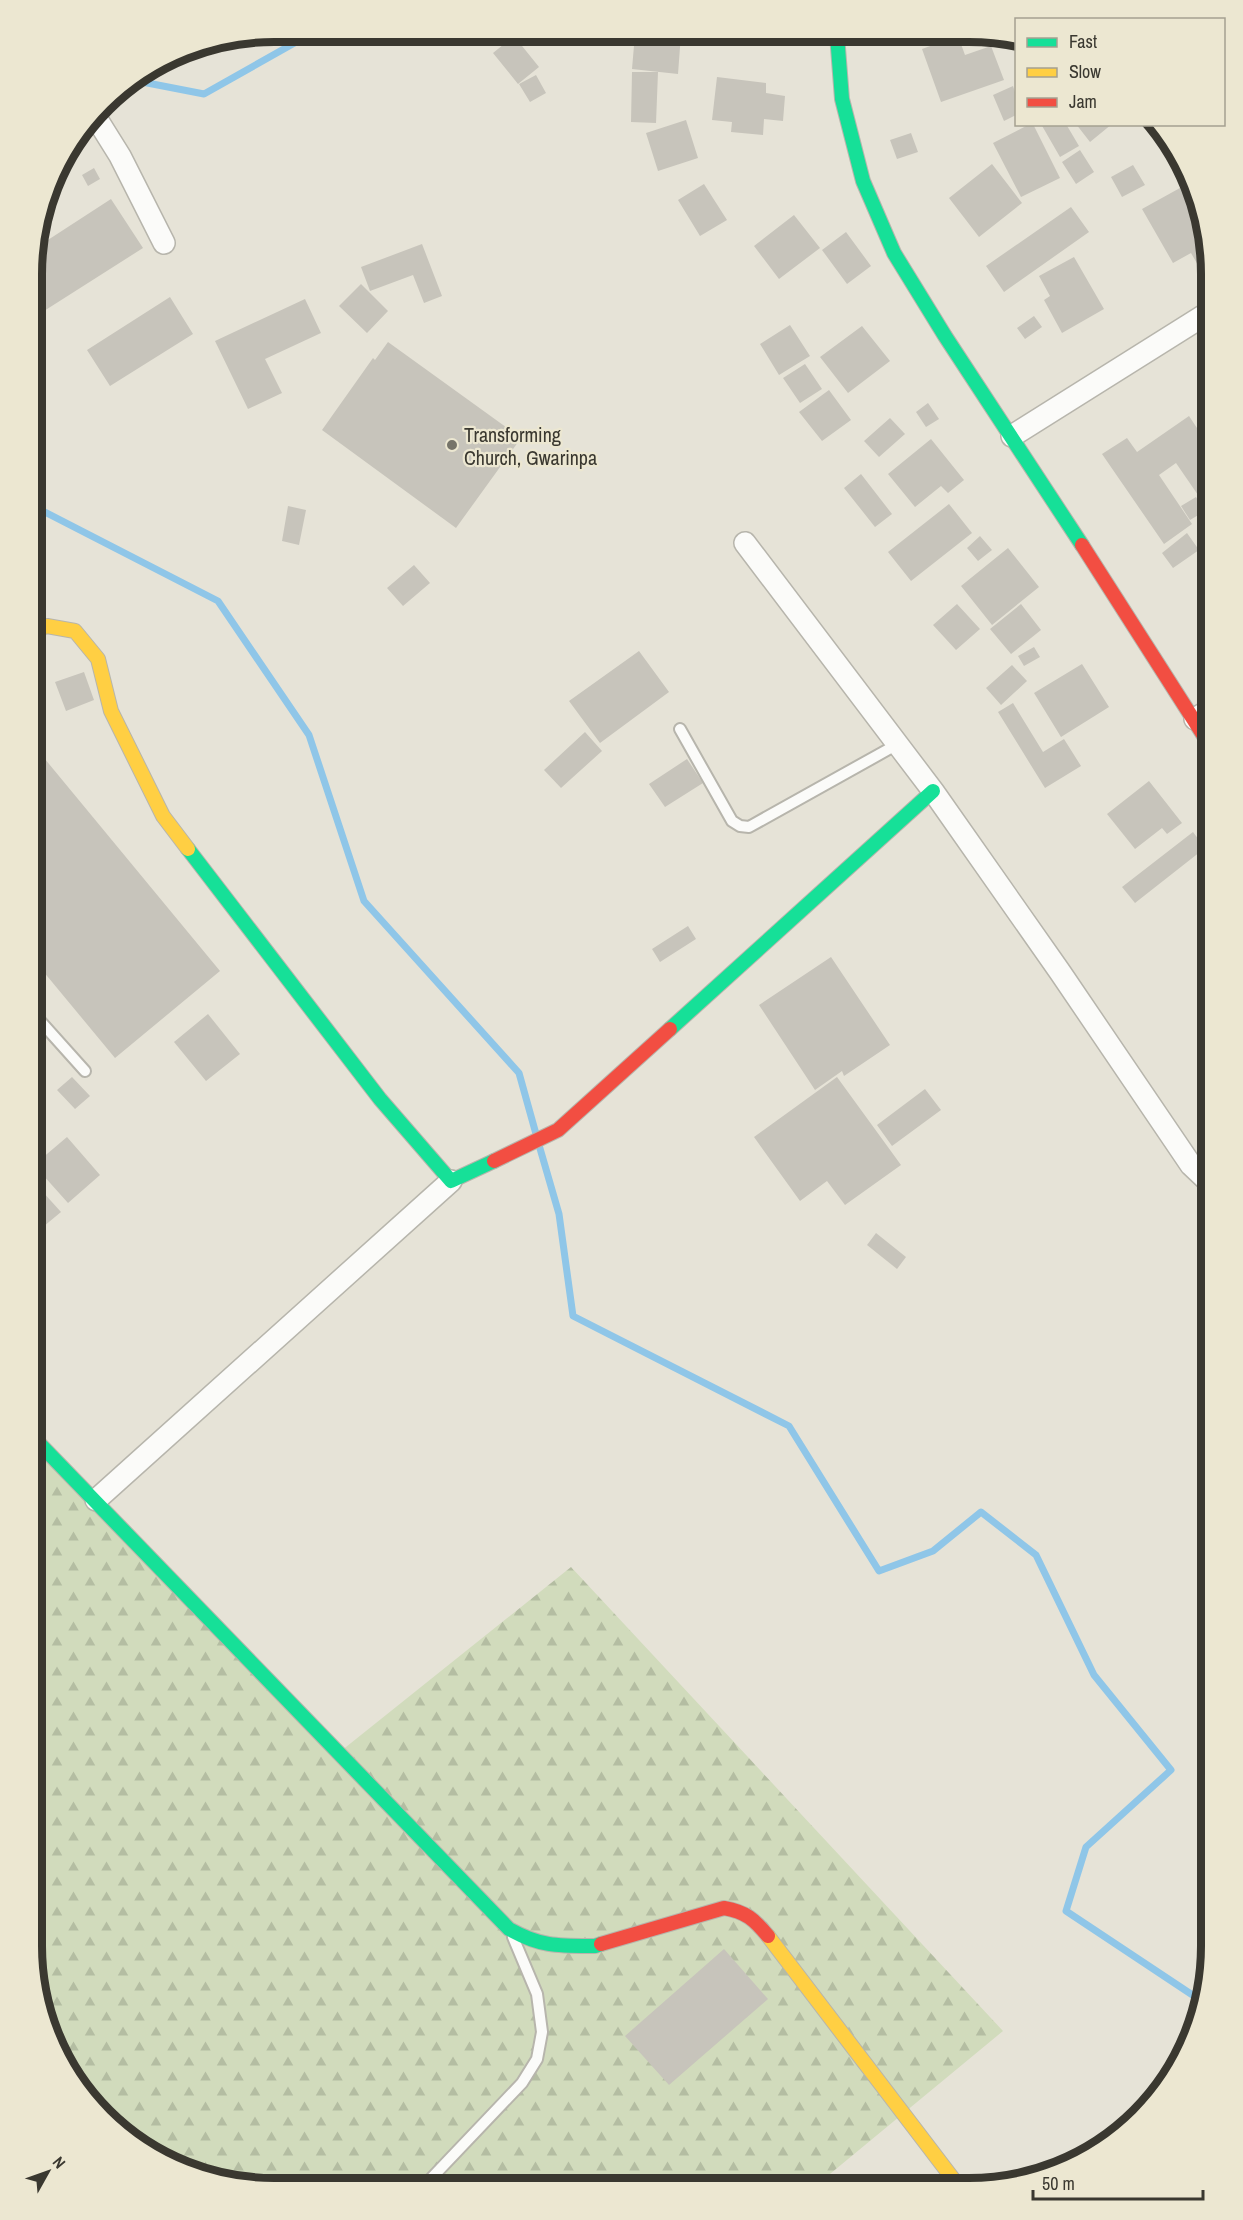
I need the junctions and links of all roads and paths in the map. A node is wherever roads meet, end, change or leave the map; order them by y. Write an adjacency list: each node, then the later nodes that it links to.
1 (838, 42): 5 (street)
2 (99, 122): 3 (street)
3 (164, 243)
4 (1201, 318): 5 (street)
5 (1012, 436): 8 (street)
6 (745, 543): 10 (street)
7 (42, 628): 15 (street)
8 (1201, 711)
9 (680, 729): 10 (lane)
10 (896, 745): 11 (street)
11 (933, 791): 14 (street); 15 (street)
12 (42, 1023): 13 (lane)
13 (85, 1071)
14 (1201, 1174)
15 (451, 1181): 17 (street)
16 (42, 1446): 17 (street)
17 (96, 1500): 18 (street)
18 (509, 1929): 19 (lane); 20 (street)
19 (431, 2178)
20 (952, 2178)

